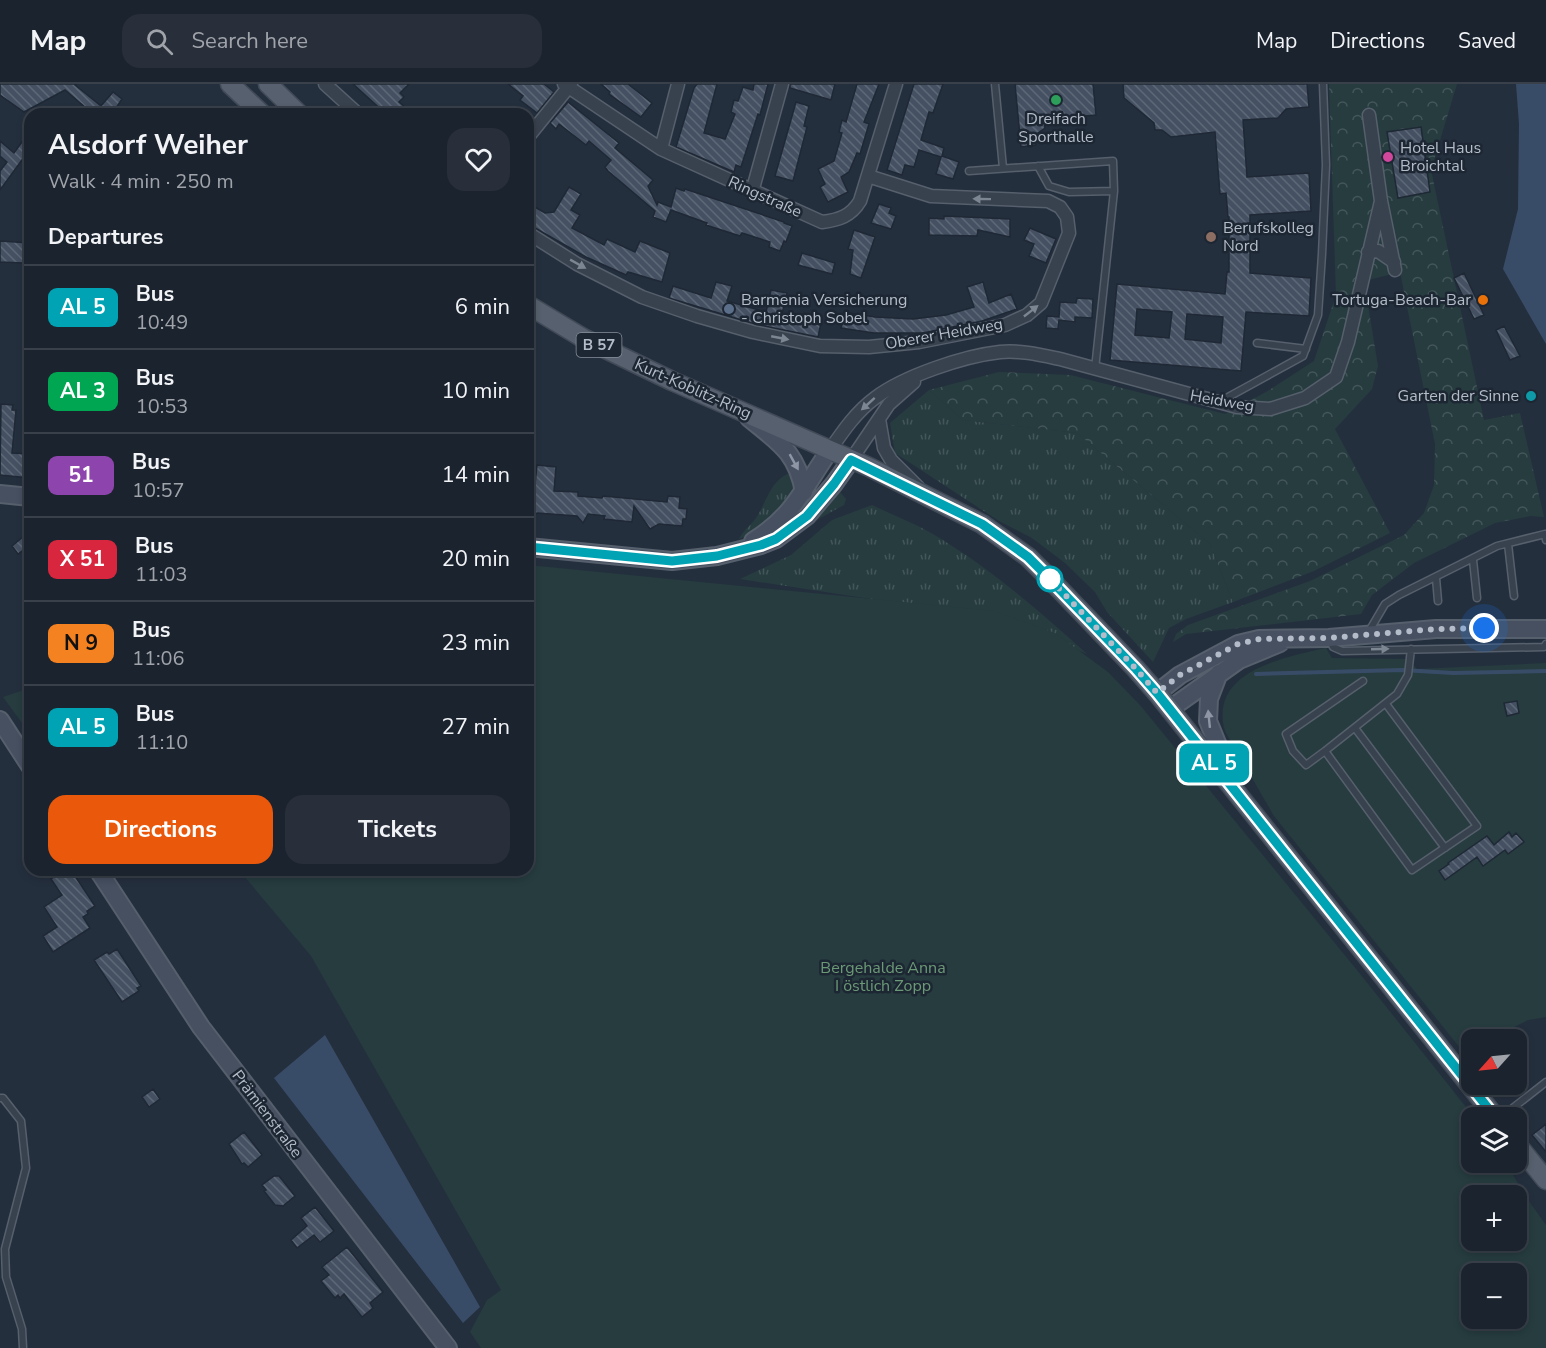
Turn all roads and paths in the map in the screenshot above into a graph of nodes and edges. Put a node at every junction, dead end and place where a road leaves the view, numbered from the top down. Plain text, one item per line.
1 (230, 84) edge
2 (268, 84) edge
3 (325, 84) edge
4 (678, 84) edge
5 (782, 84) edge
6 (896, 84) edge
7 (995, 84) edge
8 (1323, 84) edge
9 (568, 85) edge
10 (256, 108) edge
11 (293, 108) edge
12 (351, 108) edge
13 (1372, 115) dead end
14 (534, 129) edge
15 (661, 149) junction
16 (1038, 166) junction
17 (1003, 168) junction
18 (969, 171) dead end
19 (868, 176) junction
20 (1114, 191) junction
21 (752, 192) junction
22 (1381, 201) junction
23 (534, 237) edge
24 (1368, 252) junction
25 (534, 309) edge
26 (1257, 344) dead end
27 (1306, 349) junction
28 (1095, 370) junction
29 (927, 372) junction
30 (1218, 404) junction
31 (741, 411) junction
32 (879, 418) junction
33 (830, 450) junction
34 (851, 460) junction
35 (804, 492) junction
36 (0, 494) edge
37 (24, 496) edge
38 (928, 496) junction
39 (1546, 540) edge
40 (1508, 544) junction
41 (534, 548) edge
42 (737, 550) junction
43 (1473, 560) junction
44 (1436, 578) junction
45 (1514, 596) dead end
46 (1477, 598) dead end
47 (1438, 601) dead end
48 (1546, 629) edge
49 (1366, 634) junction
50 (1329, 638) junction
51 (1289, 639) junction
52 (1546, 644) edge
53 (1411, 649) junction
54 (1219, 673) junction
55 (1363, 681) dead end
56 (1157, 693) junction
57 (1386, 704) junction
58 (1170, 709) junction
59 (0, 720) edge
60 (1355, 728) junction
61 (1325, 751) junction
62 (24, 757) edge
63 (1237, 792) junction
64 (1445, 848) junction
65 (102, 876) edge
66 (1546, 1082) edge
67 (0, 1098) edge
68 (1489, 1107) edge
69 (1513, 1107) edge
70 (1527, 1157) edge
71 (1546, 1180) edge
72 (3, 1248) edge
73 (23, 1348) edge
74 (448, 1348) edge

1 - 10 main road
2 - 11 main road
3 - 12 street
4 - 15 street
5 - 21 street
6 - 19 street, Ringstraße
7 - 17 lane
8 - 27 lane
9 - 14 street
9 - 15 street, Ringstraße
13 - 22 street
15 - 21 street, Ringstraße
16 - 17 lane
16 - 20 lane
16 - 20 lane
17 - 18 lane
19 - 21 street, Ringstraße
23 -> 19 street, Oberer Heidweg
20 - 28 lane
22 - 24 street, Heidweg
22 - 24 street
24 - 30 street, Heidweg
25 - 31 main road, Kurt-Koblitz-Ring / B 57
26 - 27 lane
27 - 30 lane
28 - 29 street, Heidweg
28 - 30 street, Heidweg
29 - 32 street, Heidweg
29 -> 33 street, Heidweg
31 - 33 main road, Kurt-Koblitz-Ring / B 57
31 -> 35 main road
32 - 34 street, Heidweg
32 - 38 street
33 - 34 main road, B 57
33 - 35 main road
34 - 38 main road, B 57
34 - 42 main road
35 - 42 main road
36 - 37 main road
38 - 56 main road, B 57
39 - 40 lane
40 - 43 lane
40 - 45 lane
41 - 42 main road
43 - 44 lane
43 - 46 lane
44 - 47 lane
44 - 49 lane
48 - 49 main road
49 - 50 main road
50 - 51 main road
50 -> 53 lane
51 - 54 main road
51 - 56 main road
52 - 53 lane
53 - 57 lane
54 - 58 main road
63 -> 54 main road
55 - 61 lane
56 - 58 main road, B 57
57 - 60 lane
57 - 64 lane
58 - 63 main road, B 57
59 - 62 main road
60 - 61 lane
60 - 64 lane
61 - 64 lane
63 - 68 main road, B 57
65 - 74 main road, Prämienstraße
66 - 69 lane
67 - 72 lane
70 - 71 main road
72 - 73 lane

